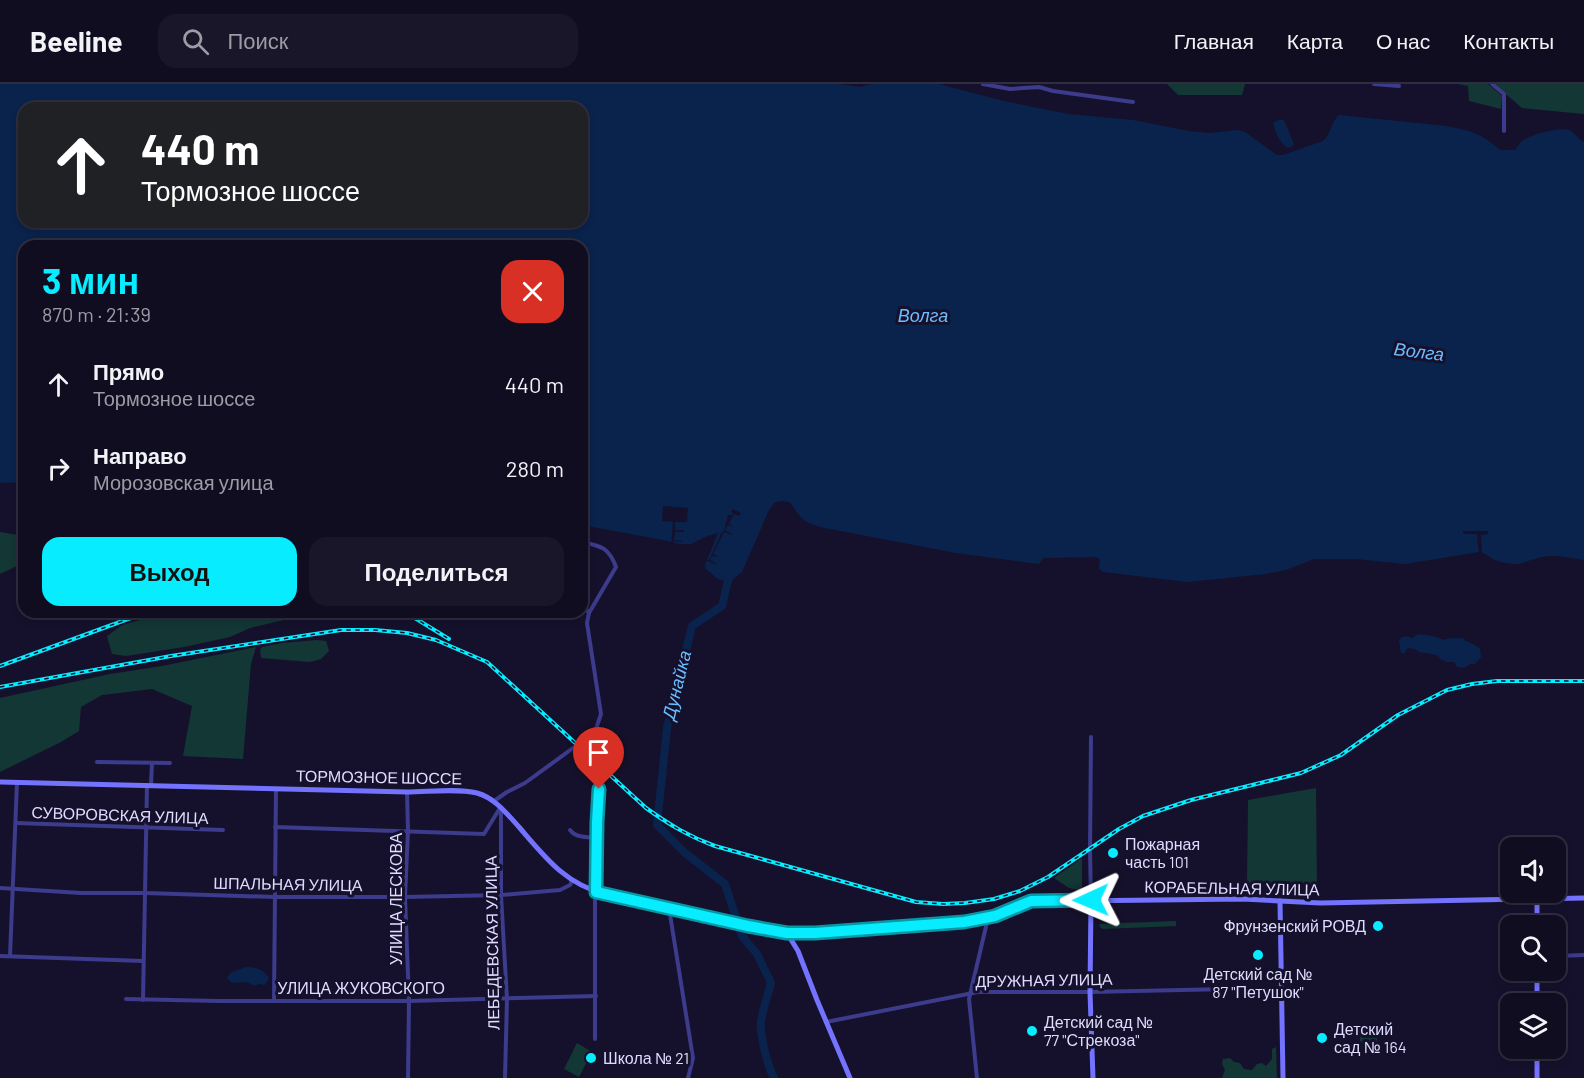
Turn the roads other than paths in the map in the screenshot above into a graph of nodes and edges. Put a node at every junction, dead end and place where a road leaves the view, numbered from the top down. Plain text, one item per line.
1 (982, 84) edge
2 (1374, 84) edge
3 (1492, 84) edge
4 (1400, 86) dead end
5 (1134, 102) dead end
6 (1504, 131) dead end
7 (588, 543) edge
8 (588, 611) edge
9 (590, 613) junction
10 (1091, 737) dead end
11 (97, 762) dead end
12 (152, 763) junction
13 (170, 763) dead end
14 (0, 782) edge
15 (17, 782) junction
16 (149, 785) junction
17 (276, 789) junction
18 (599, 789) dead end
19 (407, 792) junction
20 (494, 801) junction
21 (501, 807) junction
22 (16, 823) junction
23 (146, 827) junction
24 (275, 827) junction
25 (223, 830) dead end
26 (570, 830) dead end
27 (408, 831) junction
28 (597, 838) junction
29 (572, 881) junction
30 (0, 888) edge
31 (13, 889) junction
32 (596, 892) junction
33 (146, 893) junction
34 (501, 895) junction
35 (275, 897) junction
36 (405, 897) junction
37 (1566, 898) edge
38 (1584, 898) edge
39 (1091, 900) junction
40 (1500, 900) edge
41 (1280, 901) junction
42 (669, 907) junction
43 (988, 918) junction
44 (787, 933) junction
45 (1584, 955) edge
46 (0, 956) edge
47 (1566, 956) edge
48 (10, 957) junction
49 (143, 961) junction
50 (1228, 989) dead end
51 (1090, 992) junction
52 (969, 993) junction
53 (596, 996) junction
54 (126, 999) dead end
55 (507, 999) junction
56 (143, 1000) junction
57 (274, 1000) junction
58 (409, 1001) junction
59 (826, 1022) junction
60 (595, 1039) dead end
61 (1537, 1059) edge
62 (408, 1078) edge
63 (505, 1078) edge
64 (688, 1078) edge
65 (850, 1078) edge
66 (977, 1078) edge
67 (1093, 1078) edge
68 (1283, 1078) edge
69 (1537, 1078) edge

1 - 5 street
2 - 4 street
3 - 6 street
7 - 9 street
8 - 9 street
9 - 20 street
10 - 39 street
11 - 12 street
12 - 13 street
12 - 16 street
14 - 15 street, ТОРМОЗНОЕ ШОССЕ
15 - 16 street, ТОРМОЗНОЕ ШОССЕ
15 - 22 street
16 - 17 street, ТОРМОЗНОЕ ШОССЕ
16 - 23 street
17 - 19 street, ТОРМОЗНОЕ ШОССЕ
17 - 24 street
18 - 28 street
19 - 20 street, ТОРМОЗНОЕ ШОССЕ
19 - 27 street, УЛИЦА ЛЕСКОВА
20 - 21 street, ТОРМОЗНОЕ ШОССЕ
21 - 27 street
21 - 29 street, ТОРМОЗНОЕ ШОССЕ
21 - 34 street, ЛЕБЕДЕВСКАЯ УЛИЦА
22 - 23 street, СУВОРОВСКАЯ УЛИЦА
22 - 31 street
23 - 25 street, СУВОРОВСКАЯ УЛИЦА
23 - 33 street
24 - 27 street
24 - 35 street
26 - 28 street
27 - 36 street, УЛИЦА ЛЕСКОВА
28 - 32 street
29 - 32 street, ТОРМОЗНОЕ ШОССЕ
29 - 34 street, ШПАЛЬНАЯ УЛИЦА
30 - 31 street, ШПАЛЬНАЯ УЛИЦА
31 - 33 street, ШПАЛЬНАЯ УЛИЦА
31 - 48 street
32 - 42 street, ТОРМОЗНОЕ ШОССЕ
32 - 53 street
33 - 35 street, ШПАЛЬНАЯ УЛИЦА
33 - 49 street
34 - 36 street, ШПАЛЬНАЯ УЛИЦА
34 - 55 street, ЛЕБЕДЕВСКАЯ УЛИЦА
35 - 36 street, ШПАЛЬНАЯ УЛИЦА
35 - 57 street
36 - 58 street, УЛИЦА ЛЕСКОВА
37 - 38 street
39 - 41 street, КОРАБЕЛЬНАЯ УЛИЦА
39 - 43 street, КОРАБЕЛЬНАЯ УЛИЦА
39 - 51 street
40 - 41 street, КОРАБЕЛЬНАЯ УЛИЦА
41 - 68 street
42 - 44 street, ТОРМОЗНОЕ ШОССЕ
42 - 64 street
43 - 44 street, КОРАБЕЛЬНАЯ УЛИЦА
43 - 52 street
44 - 59 street
45 - 47 street
46 - 48 street
48 - 49 street
49 - 56 street
50 - 51 street, ДРУЖНАЯ УЛИЦА
51 - 52 street, ДРУЖНАЯ УЛИЦА
51 - 67 street
52 - 59 street, ДРУЖНАЯ УЛИЦА
52 - 66 street
53 - 55 street, УЛИЦА ЖУКОВСКОГО
53 - 60 street
54 - 56 street, УЛИЦА ЖУКОВСКОГО
55 - 58 street, УЛИЦА ЖУКОВСКОГО
55 - 63 street, ЛЕБЕДЕВСКАЯ УЛИЦА
56 - 57 street, УЛИЦА ЖУКОВСКОГО
57 - 58 street, УЛИЦА ЖУКОВСКОГО
58 - 62 street, УЛИЦА ЛЕСКОВА
59 - 65 street
61 - 69 street

